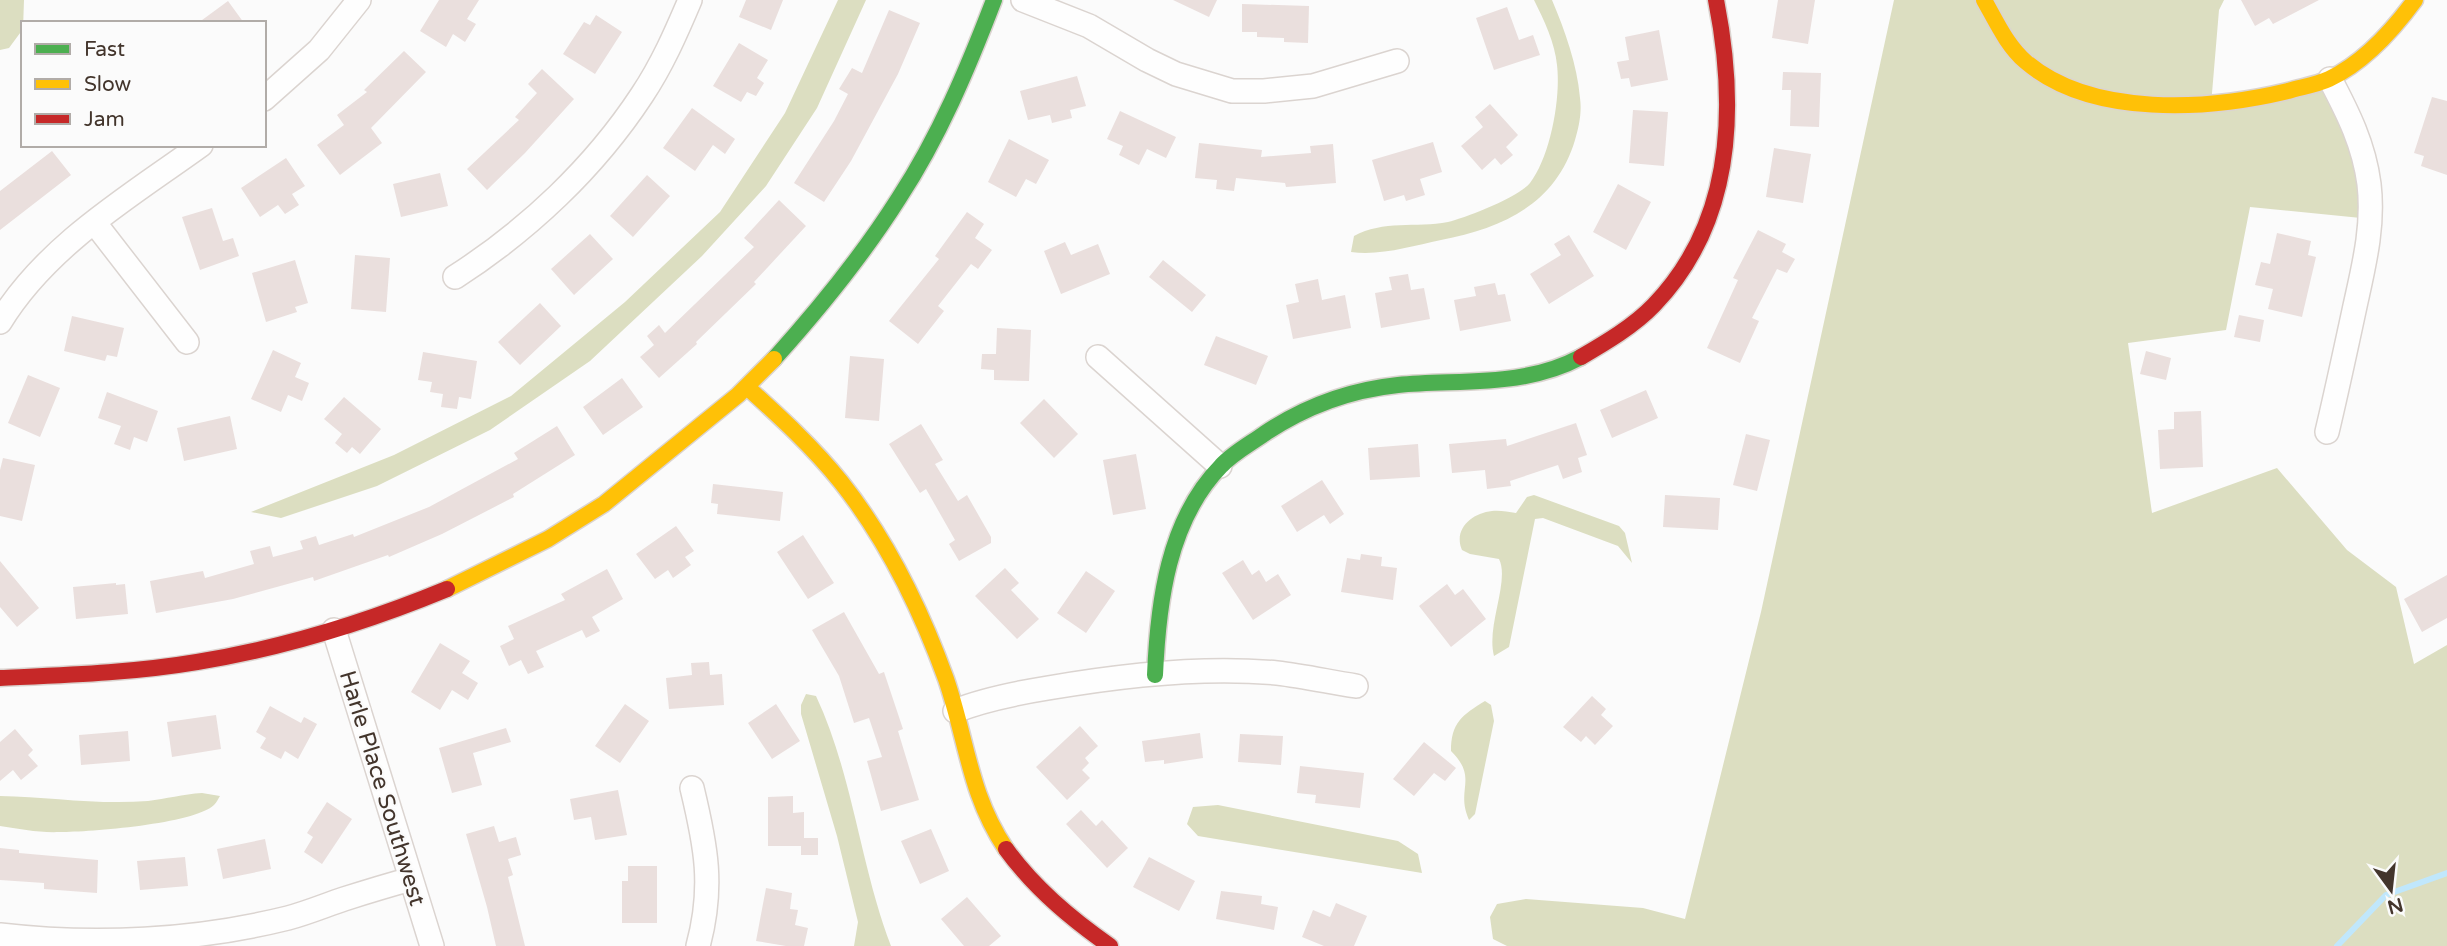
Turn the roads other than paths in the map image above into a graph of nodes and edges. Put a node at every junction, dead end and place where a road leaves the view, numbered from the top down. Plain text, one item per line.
1 (359, 0) edge
2 (690, 0) edge
3 (994, 0) edge
4 (1023, 0) edge
5 (1716, 0) edge
6 (1984, 0) edge
7 (2415, 0) edge
8 (1397, 61) dead end
9 (2330, 79) junction
10 (266, 97) edge
11 (198, 147) edge
12 (94, 222) junction
13 (455, 276) dead end
14 (0, 322) edge
15 (187, 342) dead end
16 (1098, 357) dead end
17 (747, 387) junction
18 (2327, 432) dead end
19 (1220, 466) junction
20 (334, 630) junction
21 (1155, 675) junction
22 (0, 678) edge
23 (1356, 686) dead end
24 (956, 711) junction
25 (692, 788) dead end
26 (411, 879) junction
27 (0, 935) edge
28 (432, 946) edge
29 (698, 946) edge
30 (1110, 946) edge

1 - 10 street
2 - 13 street
3 - 17 street
4 - 8 street
5 - 19 street
6 - 9 street
7 - 9 street
9 - 18 street
11 - 12 street
12 - 14 street
12 - 15 street
16 - 19 street
17 - 20 street
17 - 24 street
19 - 21 street
20 - 22 street
20 - 26 street, Harle Place Southwest
21 - 23 street
21 - 24 street
24 - 30 street
25 - 29 street
26 - 27 street
26 - 28 street, Harle Place Southwest

